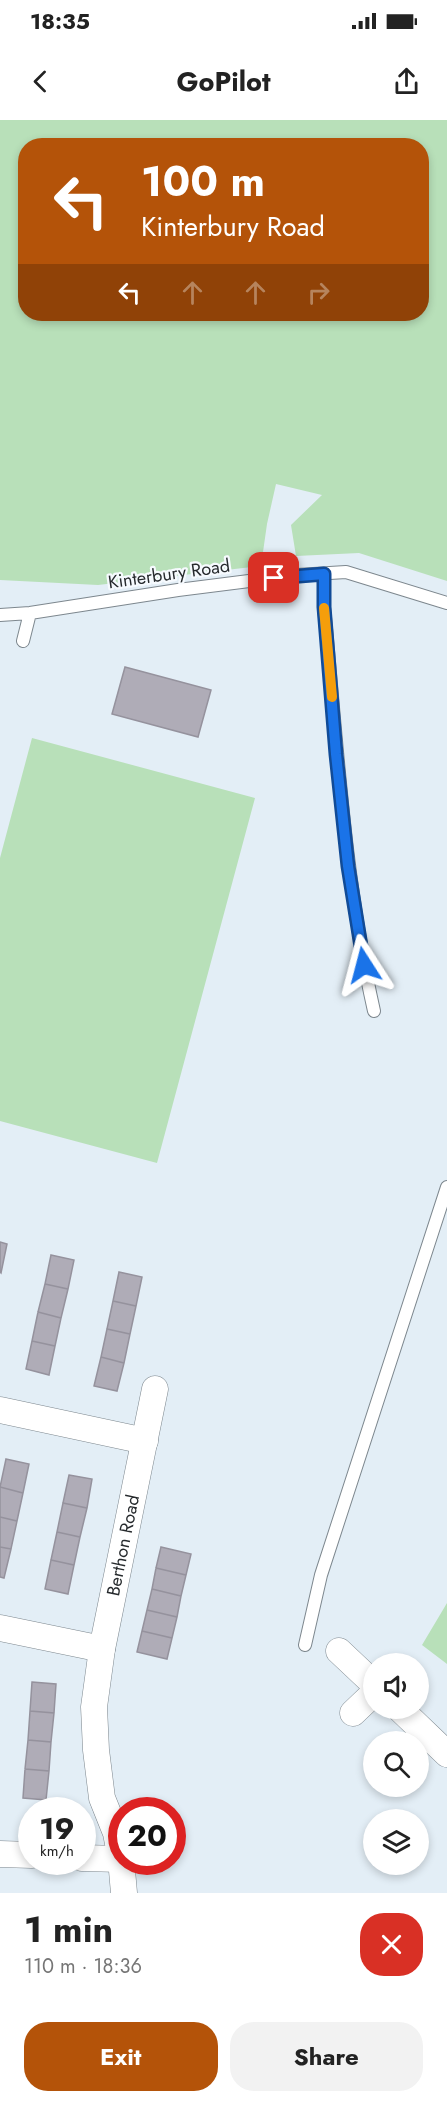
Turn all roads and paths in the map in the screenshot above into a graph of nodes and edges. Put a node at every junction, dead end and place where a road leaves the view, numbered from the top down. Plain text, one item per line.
1 (324, 574) junction
2 (447, 603) edge
3 (30, 613) junction
4 (0, 615) edge
5 (23, 641) dead end
6 (374, 1011) dead end
7 (447, 1186) edge
8 (155, 1389) dead end
9 (0, 1410) edge
10 (145, 1441) junction
11 (0, 1628) edge
12 (305, 1645) dead end
13 (102, 1649) junction
14 (339, 1651) dead end
15 (363, 1674) edge
16 (363, 1703) edge
17 (353, 1713) dead end
18 (410, 1719) edge
19 (447, 1754) edge
20 (108, 1813) edge
21 (0, 1854) edge
22 (18, 1855) edge
23 (122, 1875) edge
24 (124, 1893) edge

1 - 2 lane, Kinterbury Road
1 - 3 lane, Kinterbury Road
1 - 6 lane
3 - 4 lane, Kinterbury Road
3 - 5 lane
7 - 12 lane
8 - 10 street, Berthon Road
9 - 10 street
10 - 13 street, Berthon Road
11 - 13 street
13 - 20 street, Berthon Road
14 - 15 street
16 - 17 street
18 - 19 street
21 - 22 street
23 - 24 street, Berthon Road

